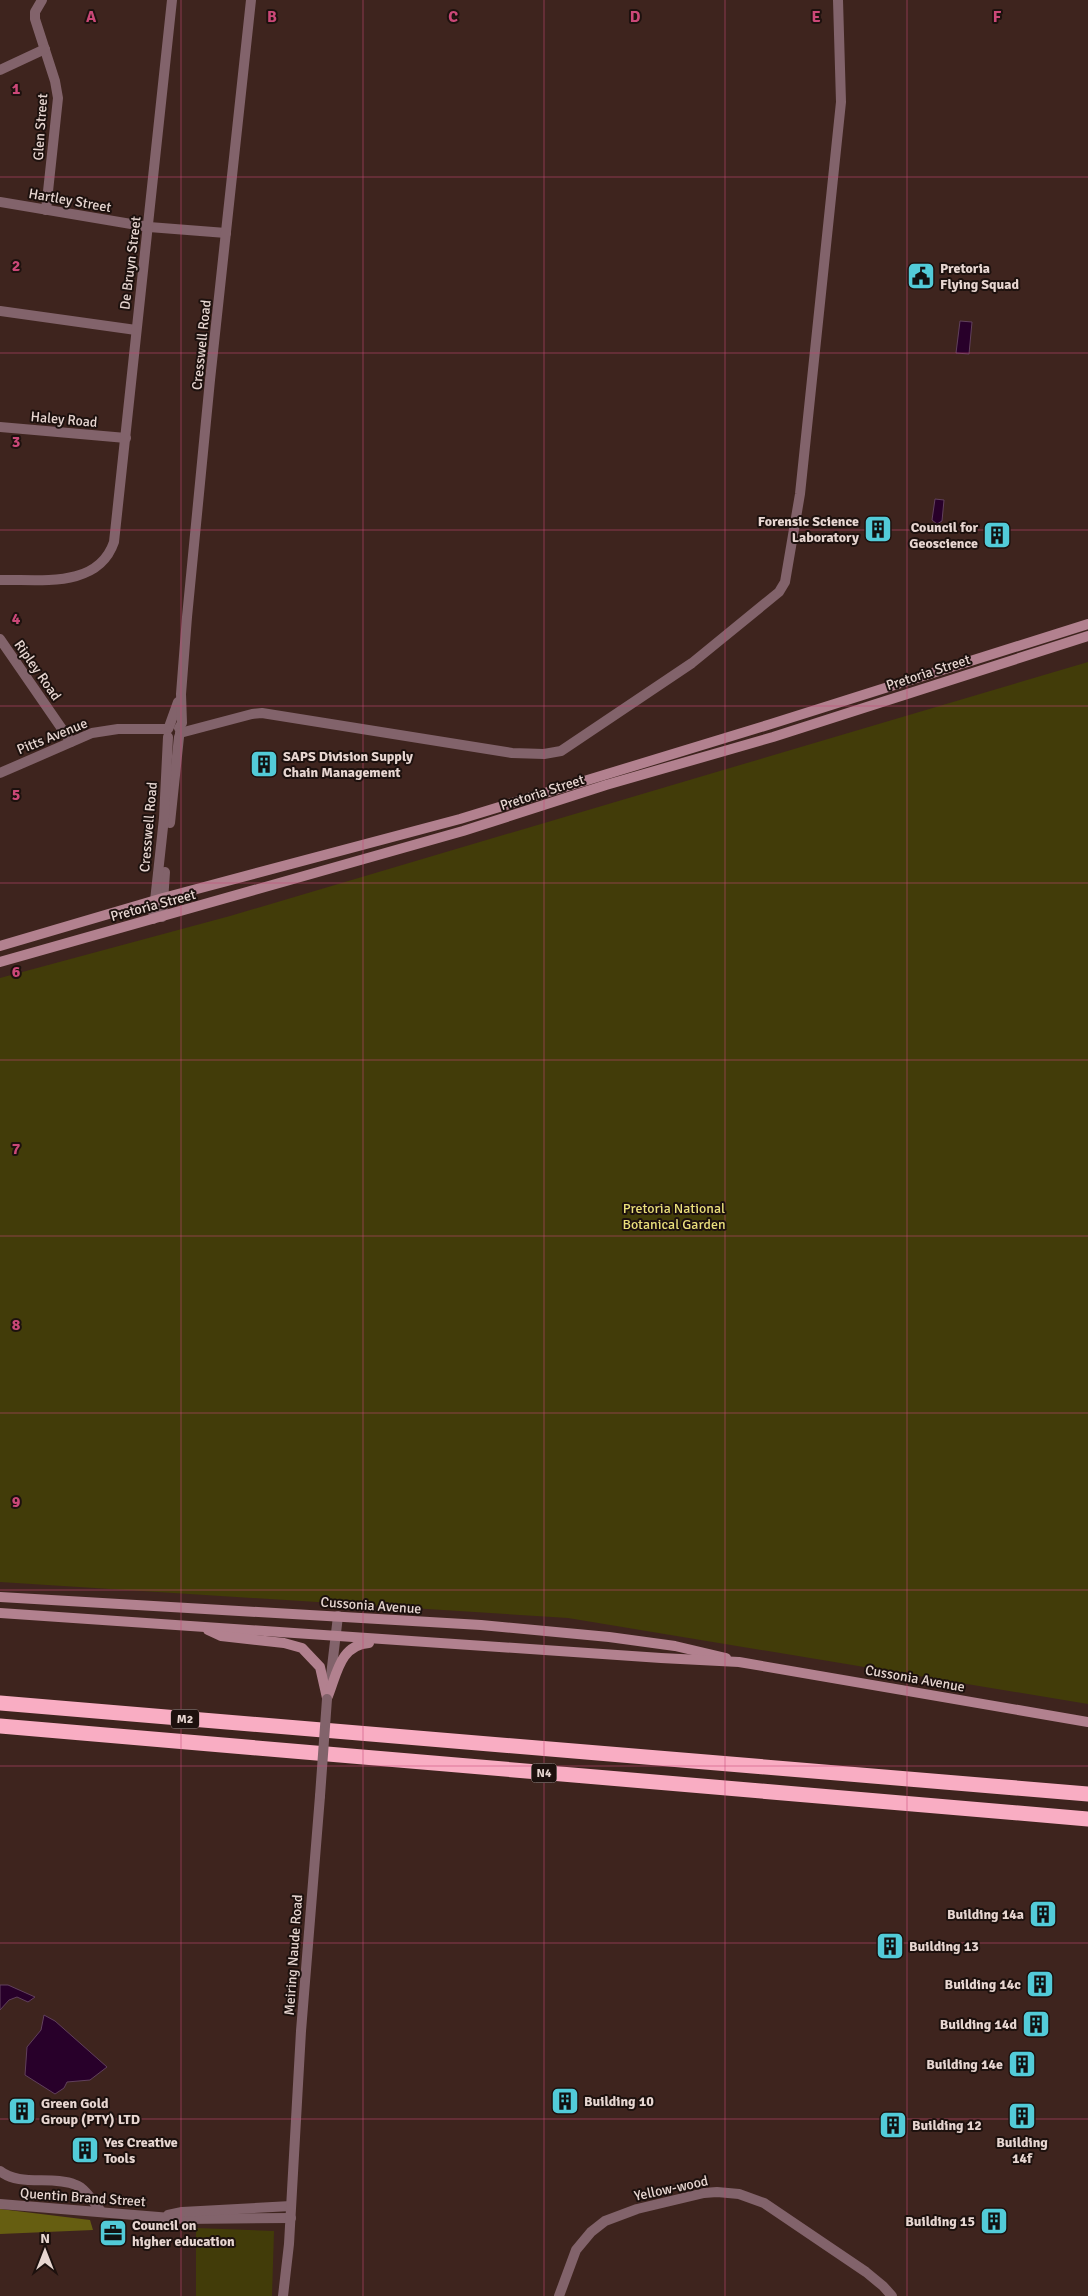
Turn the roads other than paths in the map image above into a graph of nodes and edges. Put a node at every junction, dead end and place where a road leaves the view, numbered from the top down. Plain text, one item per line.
1 (42, 0) edge
2 (172, 0) edge
3 (251, 0) edge
4 (838, 0) edge
5 (45, 49) junction
6 (0, 70) edge
7 (0, 202) edge
8 (46, 210) junction
9 (149, 227) junction
10 (226, 233) junction
11 (0, 311) edge
12 (136, 330) junction
13 (0, 427) edge
14 (126, 438) junction
15 (0, 580) edge
16 (1088, 624) edge
17 (1088, 636) edge
18 (0, 639) edge
19 (173, 732) junction
20 (71, 742) junction
21 (0, 773) edge
22 (159, 899) junction
23 (158, 918) junction
24 (0, 946) edge
25 (0, 962) edge
26 (0, 1597) edge
27 (0, 1613) edge
28 (338, 1616) junction
29 (203, 1627) junction
30 (336, 1637) junction
31 (405, 1641) junction
32 (736, 1661) junction
33 (0, 1695) edge
34 (327, 1699) junction
35 (0, 1703) edge
36 (1088, 1722) edge
37 (0, 1726) edge
38 (371, 1735) junction
39 (1088, 1794) edge
40 (1088, 1819) edge
41 (0, 2172) edge
42 (0, 2204) edge
43 (291, 2206) junction
44 (100, 2210) dead end
45 (165, 2216) junction
46 (290, 2218) junction
47 (283, 2296) edge
48 (559, 2296) edge
49 (892, 2296) edge

1 - 5 street, Glen Street
2 - 9 street, De Bruyn Street
3 - 10 street, Cresswell Road
4 - 19 street
5 - 6 street
5 - 8 street, Glen Street
7 - 8 street, Hartley Street
8 - 9 street, Hartley Street
9 - 10 street, Hartley Street
9 - 12 street, De Bruyn Street
10 - 19 street, Cresswell Road
11 - 12 street
12 - 14 street, De Bruyn Street
13 - 14 street, Haley Road
14 - 15 street, De Bruyn Street
16 - 22 main road, Pretoria Street
17 - 23 main road, Pretoria Street
18 - 20 street, Ripley Road
19 - 20 street, Pitts Avenue
19 - 22 street, Cresswell Road
20 - 21 street, Pitts Avenue
22 - 23 street, Cresswell Road
22 - 24 main road, Pretoria Street
23 - 25 main road, Pretoria Street
26 - 28 main road, Cussonia Avenue
27 - 29 main road, Cussonia Avenue
28 - 30 street, Meiring Naude Road
28 - 32 main road, Cussonia Avenue
29 - 30 main road, Cussonia Avenue
29 - 34 main road
30 - 31 main road, Cussonia Avenue
30 - 34 street, Meiring Naude Road
31 - 32 main road, Cussonia Avenue
31 - 34 main road
32 - 36 main road, Cussonia Avenue
33 - 38 highway
34 - 43 street, Meiring Naude Road, bridge
35 - 38 highway, M2
37 - 40 highway, N4
38 - 39 highway, N4
41 - 44 street
42 - 45 street, Quentin Brand Street
43 - 45 street, Quentin Brand Street
43 - 46 street, Meiring Naude Road
45 - 46 street, Quentin Brand Street
46 - 47 street, Meiring Naude Road
48 - 49 street, Yellow-wood

